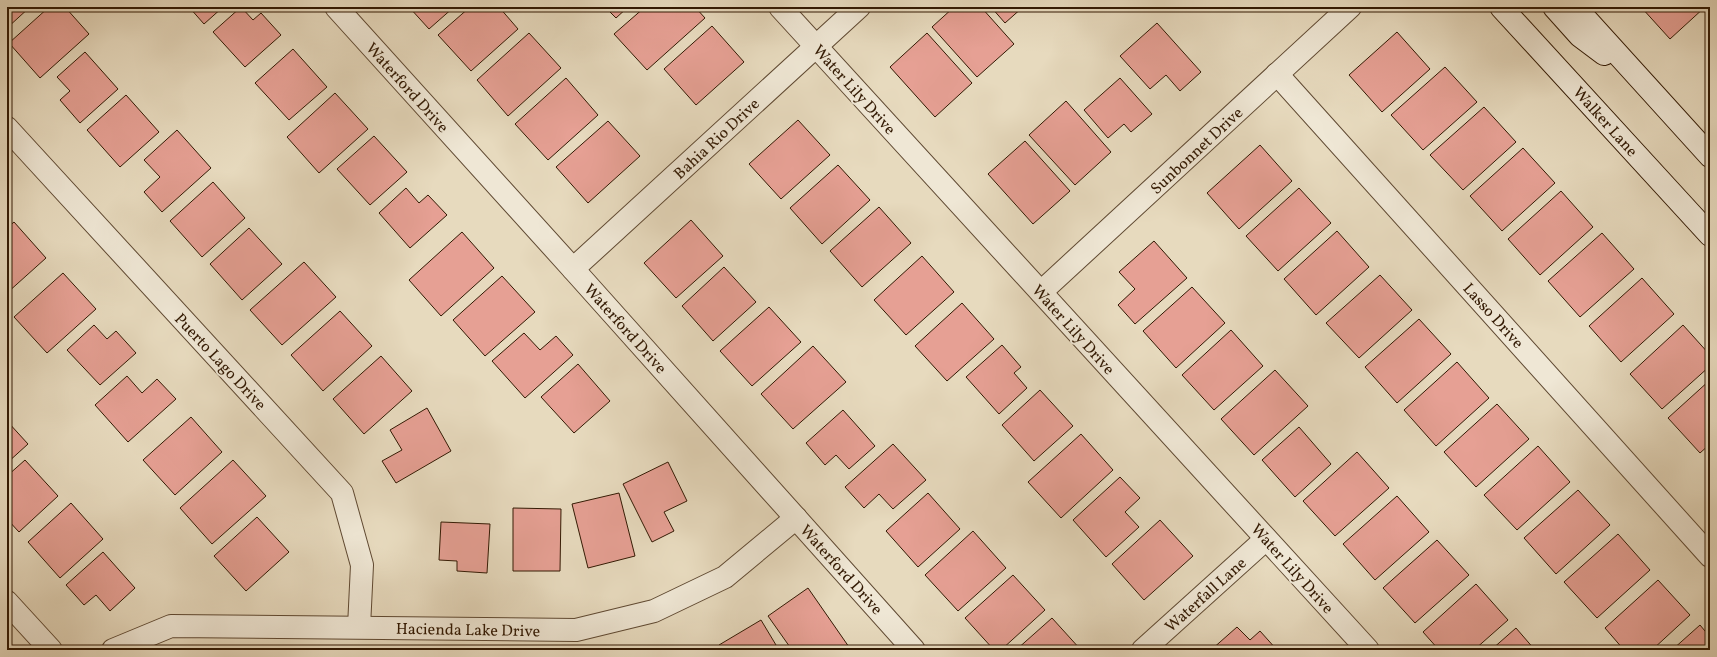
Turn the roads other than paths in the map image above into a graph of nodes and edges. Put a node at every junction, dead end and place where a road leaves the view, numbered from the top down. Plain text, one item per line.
1 (336, 7) edge
2 (780, 7) edge
3 (859, 7) edge
4 (1350, 7) edge
5 (1501, 7) edge
6 (1554, 7) edge
7 (1575, 7) edge
8 (816, 46) junction
9 (1277, 74) junction
10 (1644, 83) junction
11 (7, 128) edge
12 (1710, 156) edge
13 (1710, 235) edge
14 (573, 269) junction
15 (1041, 292) junction
16 (796, 518) junction
17 (1266, 539) junction
18 (1710, 556) edge
19 (7, 602) edge
20 (359, 627) junction
21 (51, 650) edge
22 (113, 650) edge
23 (914, 650) edge
24 (1143, 650) edge
25 (1368, 650) edge

1 - 14 street, Waterford Drive
2 - 8 street, Water Lily Drive
3 - 8 street, Bahia Rio Drive
4 - 9 street, Sunbonnet Drive
5 - 13 street, Walker Lane
6 - 10 street
7 - 10 street
8 - 14 street, Bahia Rio Drive
8 - 15 street, Water Lily Drive
9 - 15 street, Sunbonnet Drive
9 - 18 street, Lasso Drive
10 - 12 street
11 - 20 street, Puerto Lago Drive
14 - 16 street, Waterford Drive
15 - 17 street, Water Lily Drive
16 - 20 street, Hacienda Lake Drive
16 - 23 street, Waterford Drive
17 - 24 street, Waterfall Lane
17 - 25 street, Water Lily Drive
19 - 21 street
20 - 22 street, Hacienda Lake Drive

